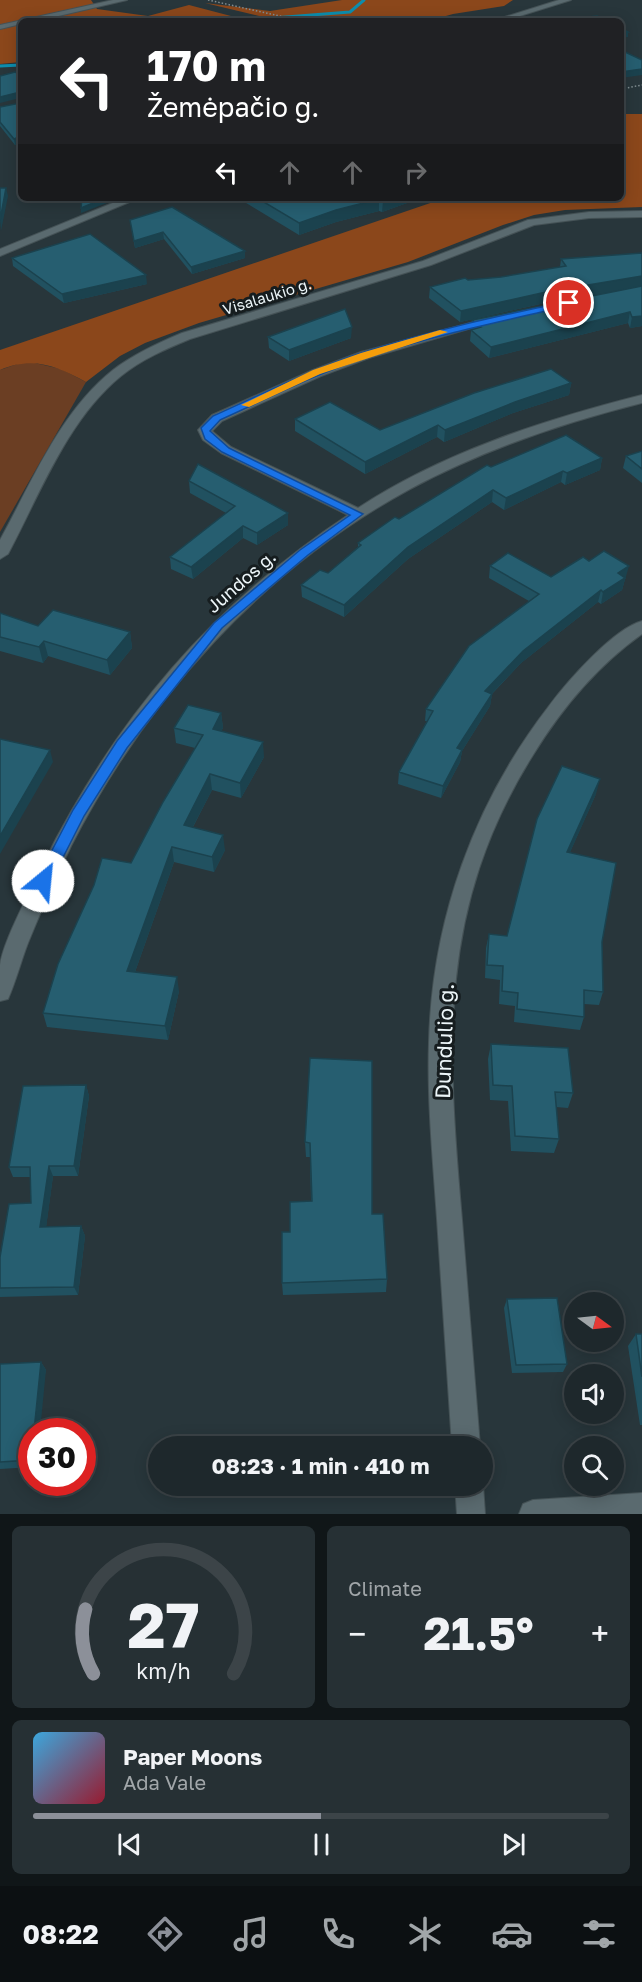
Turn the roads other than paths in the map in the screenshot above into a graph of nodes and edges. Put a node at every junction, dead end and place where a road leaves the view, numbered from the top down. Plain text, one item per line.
1 (123, 0) edge
2 (567, 0) edge
3 (41, 18) edge
4 (506, 18) edge
5 (18, 23) edge
6 (0, 27) edge
7 (127, 201) edge
8 (642, 214) edge
9 (0, 253) edge
10 (505, 317) edge
11 (642, 399) edge
12 (358, 514) junction
13 (0, 554) edge
14 (642, 626) edge
15 (0, 992) edge
16 (465, 1436) edge
17 (470, 1496) edge
18 (642, 1507) edge
19 (471, 1514) edge
20 (533, 1514) edge

1 - 3 street
2 - 4 street
5 - 6 street
7 - 9 street
8 - 13 street, Visalaukio g.
10 - 12 street
11 - 12 street, Jundos g.
12 - 15 street, Jundos g.
14 - 16 street, Dundulio g.
17 - 19 street
18 - 20 street

